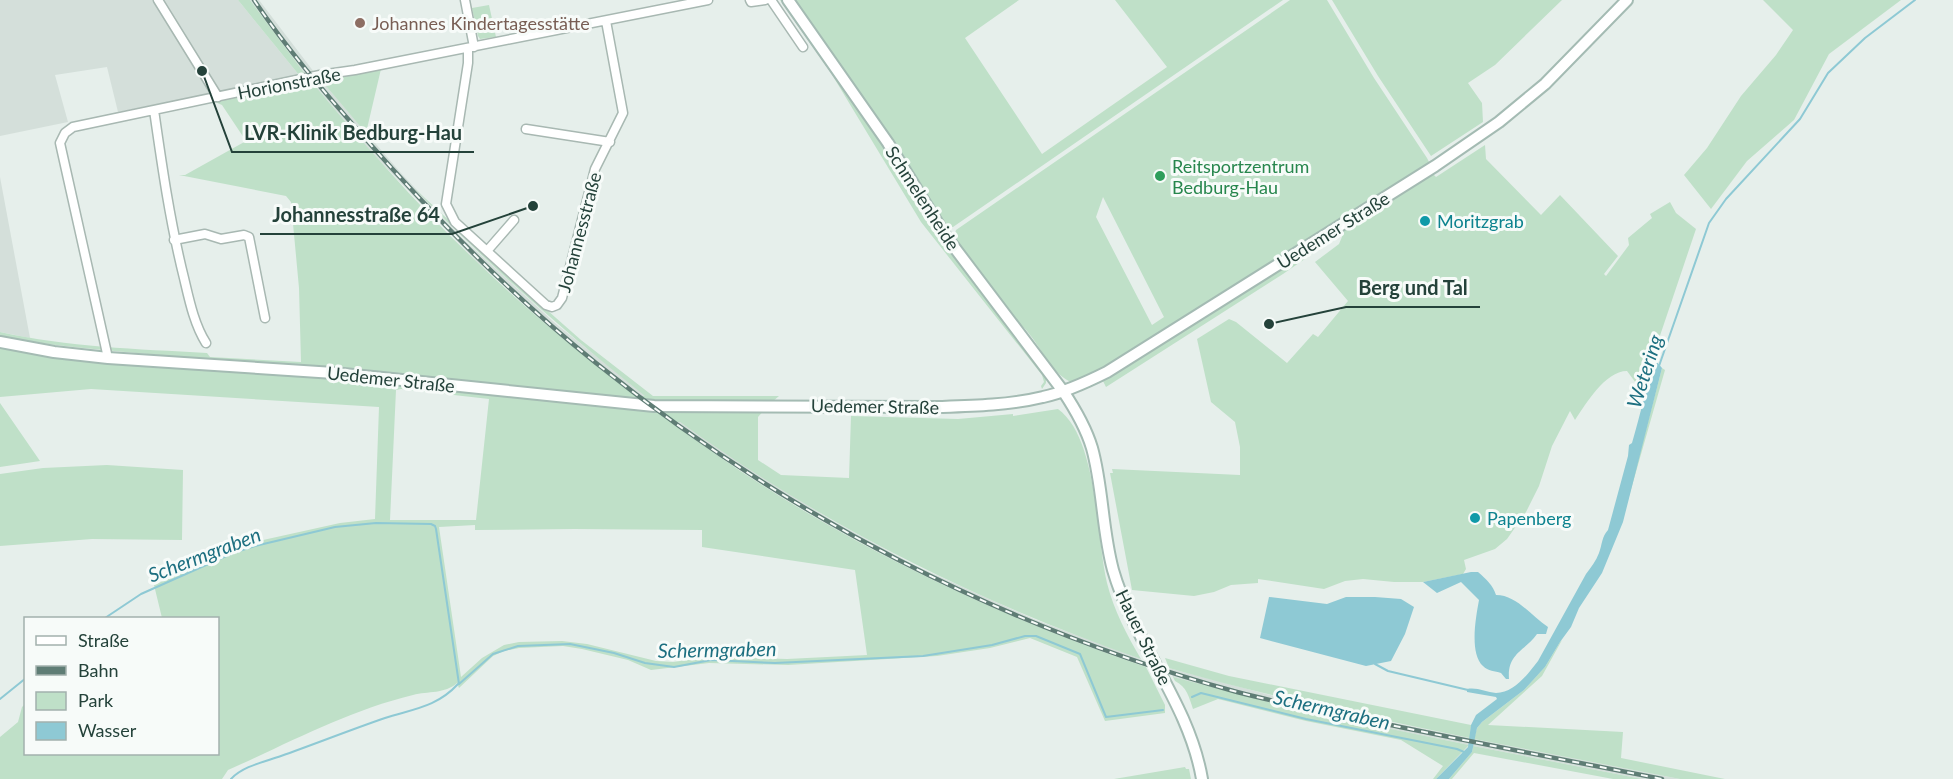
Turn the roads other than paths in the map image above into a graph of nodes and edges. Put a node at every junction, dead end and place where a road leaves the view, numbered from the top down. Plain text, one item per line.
1 (158, 0) edge
2 (465, 0) edge
3 (708, 0) edge
4 (750, 0) edge
5 (765, 0) edge
6 (771, 0) edge
7 (788, 0) edge
8 (1627, 0) edge
9 (606, 21) junction
10 (471, 47) junction
11 (803, 47) dead end
12 (219, 97) junction
13 (154, 110) junction
14 (526, 129) dead end
15 (610, 142) junction
16 (514, 220) dead end
17 (174, 240) junction
18 (487, 251) junction
19 (265, 318) dead end
20 (0, 342) edge
21 (206, 343) dead end
22 (108, 358) junction
23 (1063, 391) junction
24 (1202, 779) edge

1 - 12 street
2 - 10 street
3 - 9 street, Horionstraße
4 - 5 street
6 - 11 street
7 - 23 main road, Schmelenheide
8 - 23 main road, Uedemer Straße
9 - 10 street, Horionstraße
9 - 15 street, Johannesstraße
10 - 12 street, Horionstraße
10 - 18 street, Johannesstraße
12 - 13 street, Horionstraße
13 - 17 street
13 - 22 street, Horionstraße
14 - 15 street
15 - 18 street, Johannesstraße
16 - 18 street
17 - 19 street
17 - 21 street
20 - 22 main road, Uedemer Straße
22 - 23 main road, Uedemer Straße
23 - 24 main road, Hauer Straße

